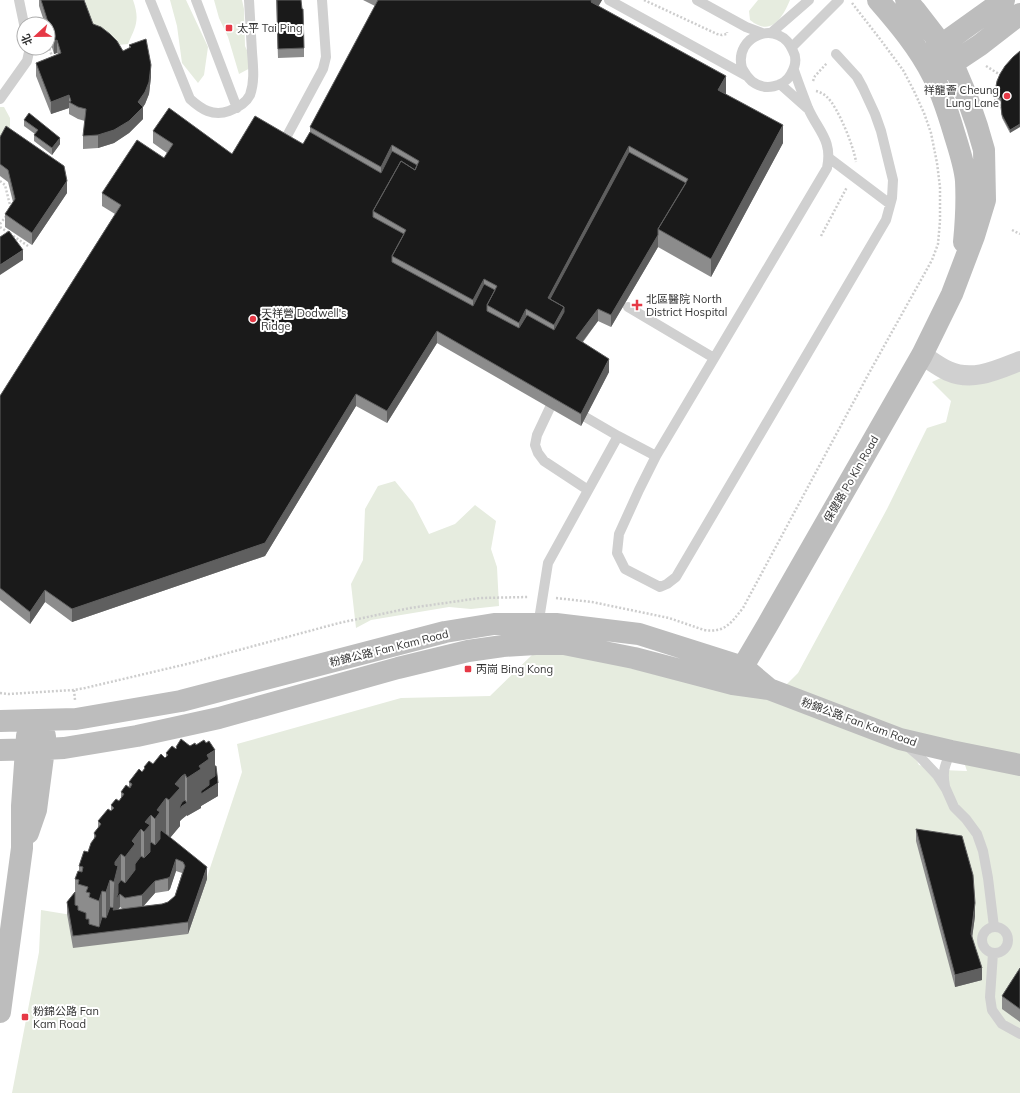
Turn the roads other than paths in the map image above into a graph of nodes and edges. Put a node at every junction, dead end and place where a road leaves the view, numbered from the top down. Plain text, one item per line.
1 (19, 0) edge
2 (150, 0) edge
3 (196, 0) edge
4 (249, 0) edge
5 (322, 0) edge
6 (609, 0) edge
7 (809, 0) edge
8 (839, 0) edge
9 (878, 0) edge
10 (906, 0) edge
11 (1004, 0) edge
12 (702, 1) edge
13 (1020, 14) edge
14 (22, 16) edge
15 (767, 33) junction
16 (942, 45) junction
17 (792, 46) junction
18 (836, 54) dead end
19 (28, 56) edge
20 (953, 64) junction
21 (928, 67) junction
22 (794, 70) junction
23 (747, 76) junction
24 (780, 84) junction
25 (0, 100) edge
26 (237, 108) junction
27 (808, 109) junction
28 (275, 158) edge
29 (829, 158) junction
30 (890, 204) junction
31 (961, 269) junction
32 (628, 307) dead end
33 (922, 355) junction
34 (714, 358) junction
35 (1020, 361) edge
36 (618, 436) junction
37 (656, 456) junction
38 (588, 490) junction
39 (537, 634) junction
40 (738, 676) junction
41 (132, 710) junction
42 (206, 712) junction
43 (0, 720) edge
44 (36, 721) junction
45 (900, 739) junction
46 (35, 749) junction
47 (0, 750) edge
48 (951, 751) junction
49 (1020, 765) edge
50 (946, 789) junction
51 (994, 927) junction
52 (993, 953) junction
53 (0, 1012) edge
54 (1020, 1034) edge

1 - 14 lane
2 - 26 lane
3 - 26 lane
4 - 26 lane
5 - 28 lane
6 - 23 lane
7 - 15 lane
8 - 17 lane
9 - 21 main road, 保健路 Po Kin Road
10 - 16 main road, 保健路 Po Kin Road
11 - 16 main road
12 - 15 lane
13 - 20 main road
15 - 17 lane
15 - 23 lane
16 - 20 main road, 保健路 Po Kin Road
16 - 21 main road
17 - 22 lane
18 - 30 lane
19 - 25 lane
20 - 21 main road
20 - 31 main road, 保健路 Po Kin Road
21 - 31 main road, 保健路 Po Kin Road
22 - 24 lane
22 - 27 lane
23 - 24 lane
24 - 27 lane
27 - 29 lane
29 - 30 lane
29 - 34 lane
30 - 37 lane
31 - 33 main road, 保健路 Po Kin Road
32 - 34 lane
33 - 35 street
33 - 40 main road, 保健路 Po Kin Road
34 - 37 lane
36 - 37 lane
36 - 38 lane
36 - 38 lane
38 - 39 lane
39 - 40 main road, 粉錦公路 Fan Kam Road
39 - 41 main road, 粉錦公路 Fan Kam Road
39 - 42 main road, 粉錦公路 Fan Kam Road
40 - 45 main road, 粉錦公路 Fan Kam Road
41 - 42 lane
41 - 44 main road, 粉錦公路 Fan Kam Road
42 - 46 main road, 粉錦公路 Fan Kam Road
43 - 44 main road, 粉錦公路 Fan Kam Road
44 - 46 main road
45 - 48 main road, 粉錦公路 Fan Kam Road
45 - 50 lane
46 - 47 main road, 粉錦公路 Fan Kam Road
46 - 53 main road
48 - 49 main road, 粉錦公路 Fan Kam Road
48 - 50 lane
50 - 51 lane
51 - 52 lane
51 - 52 lane
52 - 54 lane

